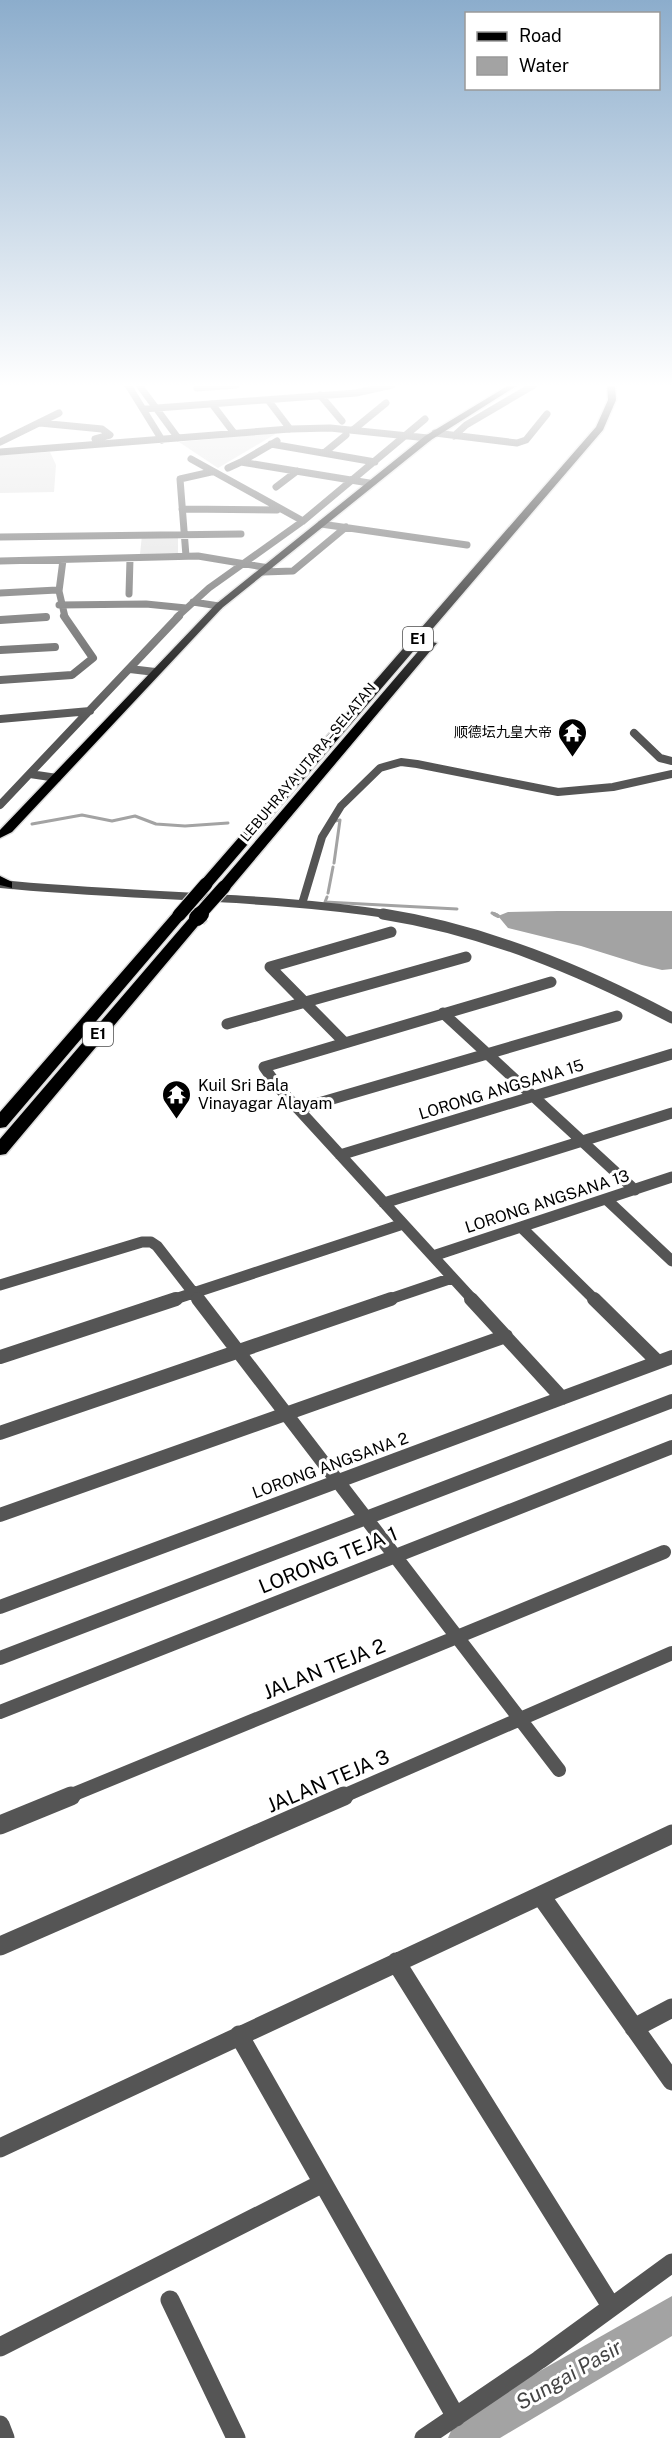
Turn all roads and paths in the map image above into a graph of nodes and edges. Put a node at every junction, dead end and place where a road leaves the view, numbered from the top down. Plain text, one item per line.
1 (181, 499) edge
2 (260, 499) edge
3 (330, 499) edge
4 (351, 499) edge
5 (539, 499) edge
6 (552, 499) edge
7 (182, 509) junction
8 (280, 510) junction
9 (332, 515) junction
10 (303, 521) junction
11 (321, 524) junction
12 (345, 527) junction
13 (184, 532) junction
14 (310, 533) junction
15 (241, 534) dead end
16 (0, 537) edge
17 (467, 545) dead end
18 (186, 556) junction
19 (130, 559) junction
20 (63, 560) junction
21 (0, 561) edge
22 (245, 563) junction
23 (266, 570) junction
24 (57, 590) junction
25 (0, 593) edge
26 (129, 594) dead end
27 (193, 602) junction
28 (59, 605) junction
29 (219, 606) junction
30 (186, 608) junction
31 (46, 617) dead end
32 (0, 620) edge
33 (56, 646) dead end
34 (0, 651) edge
35 (130, 669) junction
36 (155, 672) junction
37 (0, 680) edge
38 (90, 711) junction
39 (0, 719) edge
40 (634, 733) dead end
41 (672, 760) edge
42 (33, 771) junction
43 (672, 774) edge
44 (60, 775) junction
45 (0, 805) edge
46 (4, 833) edge
47 (0, 846) edge
48 (2, 885) edge
49 (302, 904) junction
50 (391, 932) dead end
51 (466, 957) dead end
52 (551, 982) dead end
53 (304, 1003) junction
54 (443, 1013) junction
55 (617, 1016) dead end
56 (672, 1018) edge
57 (227, 1024) dead end
58 (344, 1042) junction
59 (488, 1054) junction
60 (672, 1054) edge
61 (533, 1096) junction
62 (298, 1109) junction
63 (672, 1113) edge
64 (0, 1123) edge
65 (582, 1142) junction
66 (0, 1150) edge
67 (340, 1155) junction
68 (672, 1177) edge
69 (634, 1190) junction
70 (606, 1199) junction
71 (384, 1203) junction
72 (403, 1224) junction
73 (521, 1227) junction
74 (433, 1256) junction
75 (672, 1261) edge
76 (453, 1278) junction
77 (0, 1285) edge
78 (193, 1293) junction
79 (506, 1336) junction
80 (237, 1350) junction
81 (0, 1356) edge
82 (672, 1357) edge
83 (658, 1362) junction
84 (562, 1398) junction
85 (672, 1401) edge
86 (287, 1414) junction
87 (0, 1432) edge
88 (672, 1447) edge
89 (339, 1481) junction
90 (0, 1515) edge
91 (367, 1517) junction
92 (664, 1552) dead end
93 (396, 1556) junction
94 (0, 1607) edge
95 (458, 1636) junction
96 (672, 1653) edge
97 (0, 1658) edge
98 (0, 1712) edge
99 (521, 1720) junction
100 (559, 1770) dead end
101 (0, 1825) edge
102 (672, 1834) edge
103 (541, 1896) junction
104 (0, 1946) edge
105 (396, 1962) junction
106 (672, 2007) edge
107 (634, 2028) junction
108 (239, 2035) junction
109 (672, 2080) edge
110 (0, 2148) edge
111 (323, 2183) junction
112 (672, 2263) edge
113 (170, 2300) dead end
114 (611, 2306) junction
115 (0, 2348) edge
116 (456, 2417) junction
117 (0, 2425) edge
118 (5, 2438) edge
119 (236, 2438) edge
120 (424, 2438) edge

1 - 7 street
2 - 8 street
3 - 10 street
4 - 9 main road
5 - 64 highway, LEBUHRAYA UTARA–SELATAN / E1, bridge
6 - 66 highway, LEBUHRAYA UTARA–SELATAN / E1, bridge
7 - 8 street
7 - 13 street
8 - 10 street
9 - 11 main road
9 - 12 street
10 - 22 street
11 - 12 street
11 - 14 main road
12 - 14 street
12 - 17 street
12 - 23 street
13 - 15 street
13 - 16 street
13 - 18 street
14 - 23 main road
18 - 19 street
18 - 22 street
19 - 20 street
19 - 26 street
20 - 21 street
20 - 24 street
22 - 23 street
22 - 27 street
23 - 29 main road
24 - 25 street
24 - 28 street
27 - 29 street
27 - 30 street
28 - 30 street
28 - 37 street
29 - 36 main road
30 - 35 street
31 - 32 street
33 - 34 street
35 - 36 street
35 - 38 street
36 - 44 main road
38 - 39 street
38 - 42 street
40 - 41 street
42 - 44 street
42 - 45 street
43 - 49 street
44 - 46 main road
46 - 47 main road
48 - 49 street
49 - 56 street
50 - 53 street
51 - 53 street
52 - 54 street
53 - 57 street
53 - 58 street
54 - 58 street
54 - 59 street
55 - 59 street
58 - 62 street
59 - 61 street
59 - 62 street
60 - 61 street, LORONG ANGSANA 15
61 - 65 street
61 - 67 street, LORONG ANGSANA 15
62 - 67 street
63 - 65 street
65 - 69 street
65 - 71 street
67 - 71 street
68 - 69 street, LORONG ANGSANA 13
69 - 70 street, LORONG ANGSANA 13
70 - 73 street, LORONG ANGSANA 13
70 - 75 street
71 - 72 street
72 - 74 street
72 - 78 street
73 - 74 street, LORONG ANGSANA 13
73 - 83 street
74 - 76 street
76 - 79 street
76 - 80 street
77 - 78 street
78 - 80 street
78 - 81 street
79 - 84 street
79 - 86 street
80 - 86 street
80 - 87 street
82 - 83 street, LORONG ANGSANA 2
83 - 84 street, LORONG ANGSANA 2
84 - 89 street, LORONG ANGSANA 2
85 - 91 street
86 - 89 street
86 - 90 street
88 - 93 street, LORONG TEJA 1
89 - 91 street
89 - 94 street, LORONG ANGSANA 2
91 - 93 street
91 - 97 street
92 - 95 street, JALAN TEJA 2
93 - 95 street
93 - 98 street, LORONG TEJA 1
95 - 99 street
95 - 101 street, JALAN TEJA 2
96 - 99 street, JALAN TEJA 3
99 - 100 street
99 - 104 street, JALAN TEJA 3
102 - 103 street
103 - 105 street
103 - 107 street
105 - 108 street
105 - 114 street
106 - 107 street
107 - 109 street
108 - 110 street
108 - 111 street
111 - 115 street
111 - 116 street
112 - 114 street
113 - 119 street
114 - 116 street
116 - 120 street
117 - 118 street

